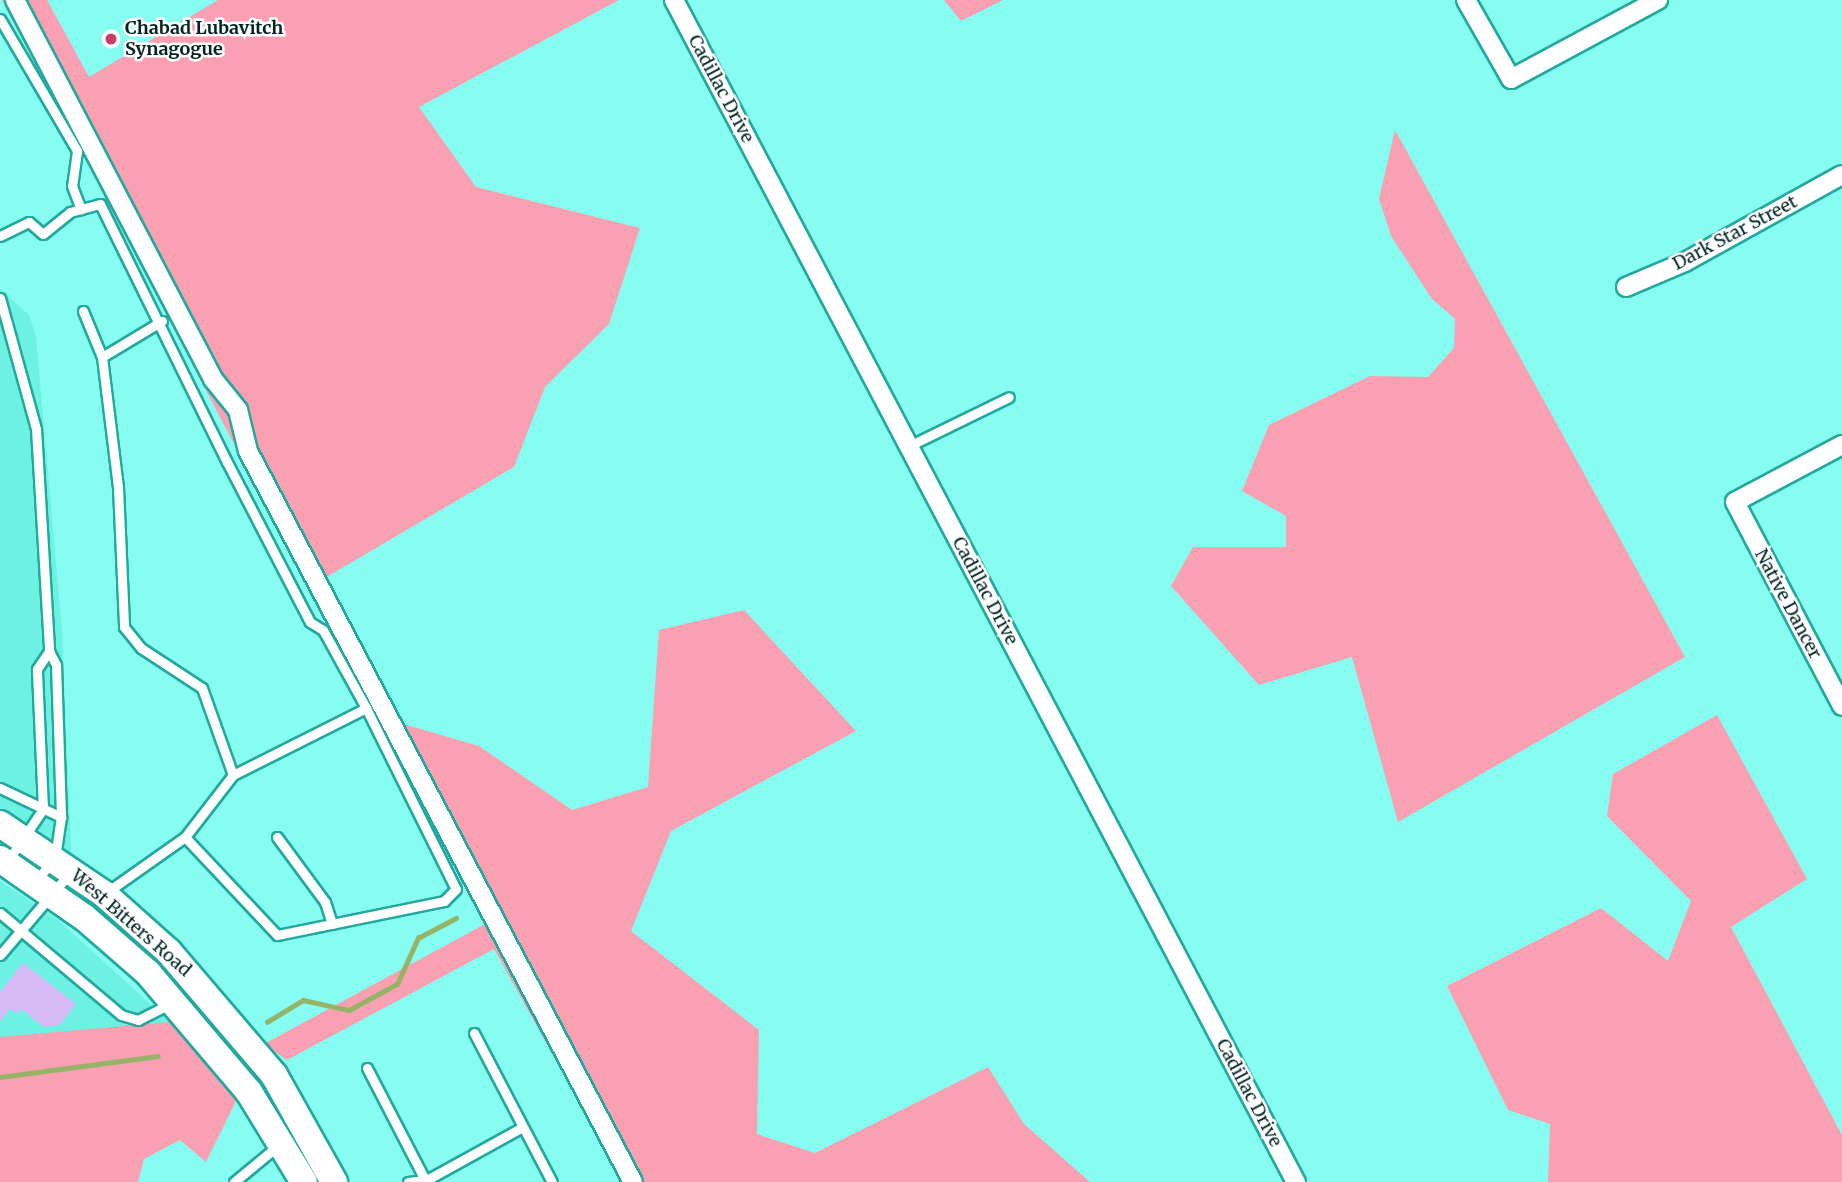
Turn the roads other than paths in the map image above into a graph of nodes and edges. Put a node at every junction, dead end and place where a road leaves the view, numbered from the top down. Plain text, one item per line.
1 (15, 0) edge
2 (674, 0) edge
3 (1466, 0) edge
4 (1658, 0) edge
5 (0, 19) edge
6 (1842, 175) edge
7 (81, 209) junction
8 (0, 236) edge
9 (1626, 287) dead end
10 (0, 298) edge
11 (83, 311) dead end
12 (162, 321) junction
13 (102, 357) junction
14 (1009, 397) dead end
15 (1842, 445) edge
16 (909, 446) junction
17 (49, 651) junction
18 (1842, 706) edge
19 (366, 708) junction
20 (233, 775) junction
21 (0, 788) edge
22 (43, 809) junction
23 (61, 817) junction
24 (0, 824) edge
25 (24, 837) junction
26 (185, 837) junction
27 (277, 837) dead end
28 (3, 861) edge
29 (63, 864) junction
30 (44, 887) junction
31 (104, 894) junction
32 (0, 913) edge
33 (332, 924) junction
34 (22, 929) junction
35 (0, 955) edge
36 (175, 1002) junction
37 (474, 1033) dead end
38 (366, 1068) dead end
39 (521, 1128) junction
40 (281, 1143) junction
41 (424, 1181) edge
42 (234, 1182) edge
43 (304, 1182) edge
44 (334, 1182) edge
45 (408, 1182) edge
46 (552, 1182) edge
47 (633, 1182) edge
48 (1296, 1182) edge

1 - 47 street
2 - 16 street, Cadillac Drive
3 - 4 street
5 - 7 lane
6 - 9 street, Dark Star Street
7 - 8 lane
7 - 12 lane
10 - 17 lane
11 - 13 lane
12 - 13 lane
12 - 19 lane
13 - 20 lane
14 - 16 lane
15 - 18 street, Native Dancer
16 - 48 street, Cadillac Drive
17 - 22 lane
17 - 23 lane
19 - 20 lane
19 - 33 lane
20 - 26 lane
21 - 22 lane
22 - 23 lane
22 - 25 lane
23 - 29 lane
24 - 25 main road, West Bitters Road
25 - 28 lane
25 - 29 main road, West Bitters Road
26 - 31 lane
26 - 33 lane
27 - 33 lane
28 - 30 main road, West Bitters Road
29 - 30 lane
29 - 30 lane
29 - 31 main road, West Bitters Road
30 - 34 lane
30 - 36 main road, West Bitters Road
31 - 44 main road, West Bitters Road
32 - 34 lane
34 - 35 lane
34 - 36 lane
36 - 40 main road, West Bitters Road
37 - 39 lane
38 - 41 lane
39 - 41 lane
39 - 46 lane
40 - 42 lane
40 - 43 main road, West Bitters Road
41 - 45 lane

